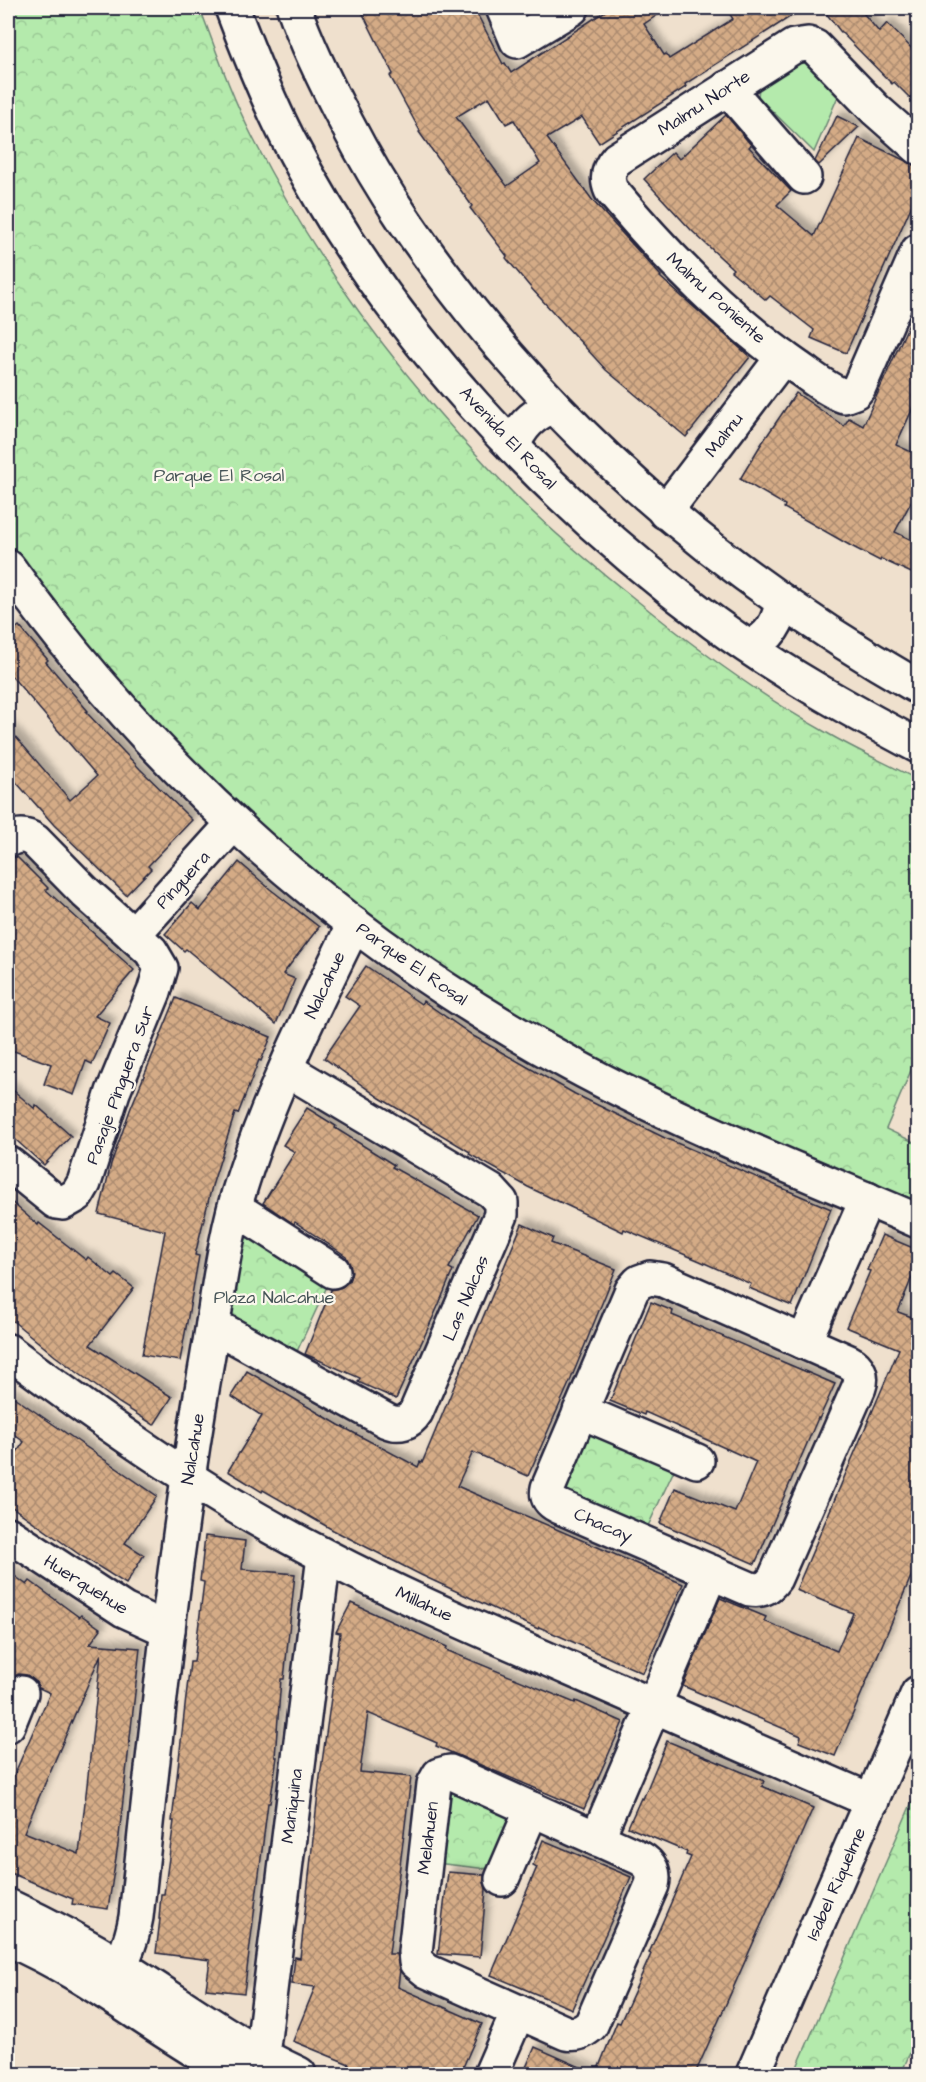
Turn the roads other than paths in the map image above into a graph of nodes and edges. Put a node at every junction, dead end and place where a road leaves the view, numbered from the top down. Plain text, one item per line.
1 (232, 8) edge
2 (294, 8) edge
3 (503, 8) edge
4 (572, 8) edge
5 (727, 88) junction
6 (918, 147) edge
7 (608, 174) joint
8 (804, 177) dead end
9 (918, 251) edge
10 (783, 357) junction
11 (554, 406) junction
12 (513, 447) junction
13 (665, 512) junction
14 (13, 587) edge
15 (782, 601) junction
16 (750, 647) junction
17 (918, 687) edge
18 (918, 746) edge
19 (233, 824) junction
20 (16, 838) edge
21 (354, 924) junction
22 (133, 935) junction
23 (286, 1069) junction
24 (8, 1163) edge
25 (867, 1199) junction
26 (235, 1208) junction
27 (918, 1221) edge
28 (333, 1271) dead end
29 (213, 1325) junction
30 (804, 1342) junction
31 (8, 1351) edge
32 (580, 1411) junction
33 (697, 1461) dead end
34 (188, 1476) junction
35 (8, 1534) edge
36 (324, 1556) junction
37 (711, 1572) junction
38 (168, 1630) junction
39 (21, 1693) dead end
40 (918, 1693) edge
41 (653, 1706) junction
42 (8, 1725) edge
43 (872, 1801) junction
44 (532, 1809) junction
45 (597, 1839) junction
46 (502, 1879) dead end
47 (8, 1906) edge
48 (8, 1939) edge
49 (113, 1979) junction
50 (518, 2012) junction
51 (261, 2055) junction
52 (235, 2074) edge
53 (299, 2074) edge
54 (490, 2074) edge
55 (753, 2074) edge

1 - 12 street, Avenida El Rosal
2 - 11 street
3 - 4 street
5 - 6 street, Malmu Norte
5 - 7 street, Malmu Norte
5 - 8 street
7 - 10 street, Malmu Poniente
9 - 10 street, Malmu Poniente
10 - 13 street, Malmu
11 - 12 street
11 - 13 street
12 - 16 street, Avenida El Rosal
13 - 15 street
14 - 19 street, Parque El Rosal
15 - 16 street
15 - 17 street
16 - 18 street, Avenida El Rosal
19 - 21 street, Parque El Rosal
19 - 22 street, Pinguera
20 - 22 street
21 - 23 street, Nalcahue
21 - 25 street, Parque El Rosal
22 - 24 street, Pasaje Pinguera Sur
23 - 26 street, Nalcahue
23 - 29 street, Las Nalcas
25 - 27 street, Parque El Rosal
25 - 30 street
26 - 28 street
26 - 29 street, Nalcahue
29 - 34 street, Nalcahue
30 - 32 street, Chacay
30 - 37 street, Chacay
31 - 34 street, Millahue
32 - 33 street
32 - 37 street, Chacay
34 - 36 street, Millahue
34 - 38 street, Nalcahue
35 - 38 street, Huerquehue
36 - 41 street, Millahue
36 - 51 street, Maniquina
37 - 41 street
38 - 49 street, Nalcahue
39 - 42 street
40 - 43 street, Isabel Riquelme
41 - 43 street, Millahue
41 - 45 street
43 - 55 street, Isabel Riquelme
44 - 45 street, Melahuen
44 - 46 street
44 - 50 street, Melahuen
45 - 50 street, Melahuen
47 - 49 street
48 - 49 street
49 - 51 street
49 - 52 street
50 - 54 street
51 - 53 street

